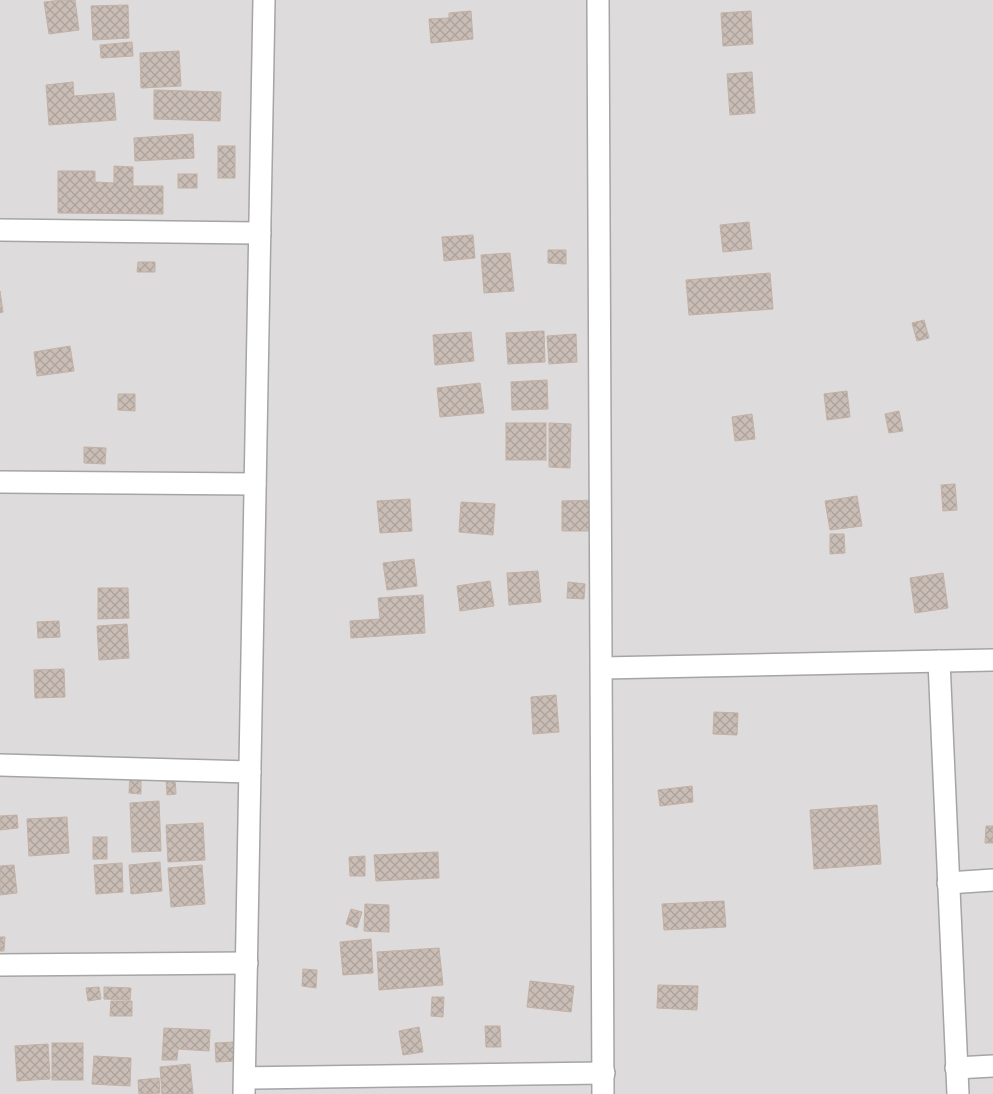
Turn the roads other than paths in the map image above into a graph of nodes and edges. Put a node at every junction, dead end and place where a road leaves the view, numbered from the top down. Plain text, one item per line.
1 (264, 0) edge
2 (598, 0) edge
3 (0, 230) edge
4 (260, 233) junction
5 (0, 482) edge
6 (256, 484) junction
7 (993, 660) edge
8 (939, 661) junction
9 (602, 668) junction
10 (0, 765) edge
11 (250, 772) junction
12 (993, 880) edge
13 (948, 883) junction
14 (246, 963) junction
15 (0, 965) edge
16 (993, 1066) edge
17 (956, 1068) junction
18 (603, 1084) edge
19 (244, 1086) edge
20 (958, 1094) edge

1 - 4 street
2 - 9 street
3 - 4 street
4 - 6 street
5 - 6 street
6 - 11 street
7 - 8 street
8 - 9 street
8 - 13 street
9 - 18 street
10 - 11 street
11 - 14 street
12 - 13 street
13 - 17 street
14 - 15 street
14 - 19 street
16 - 17 street
17 - 20 street
18 - 19 street

